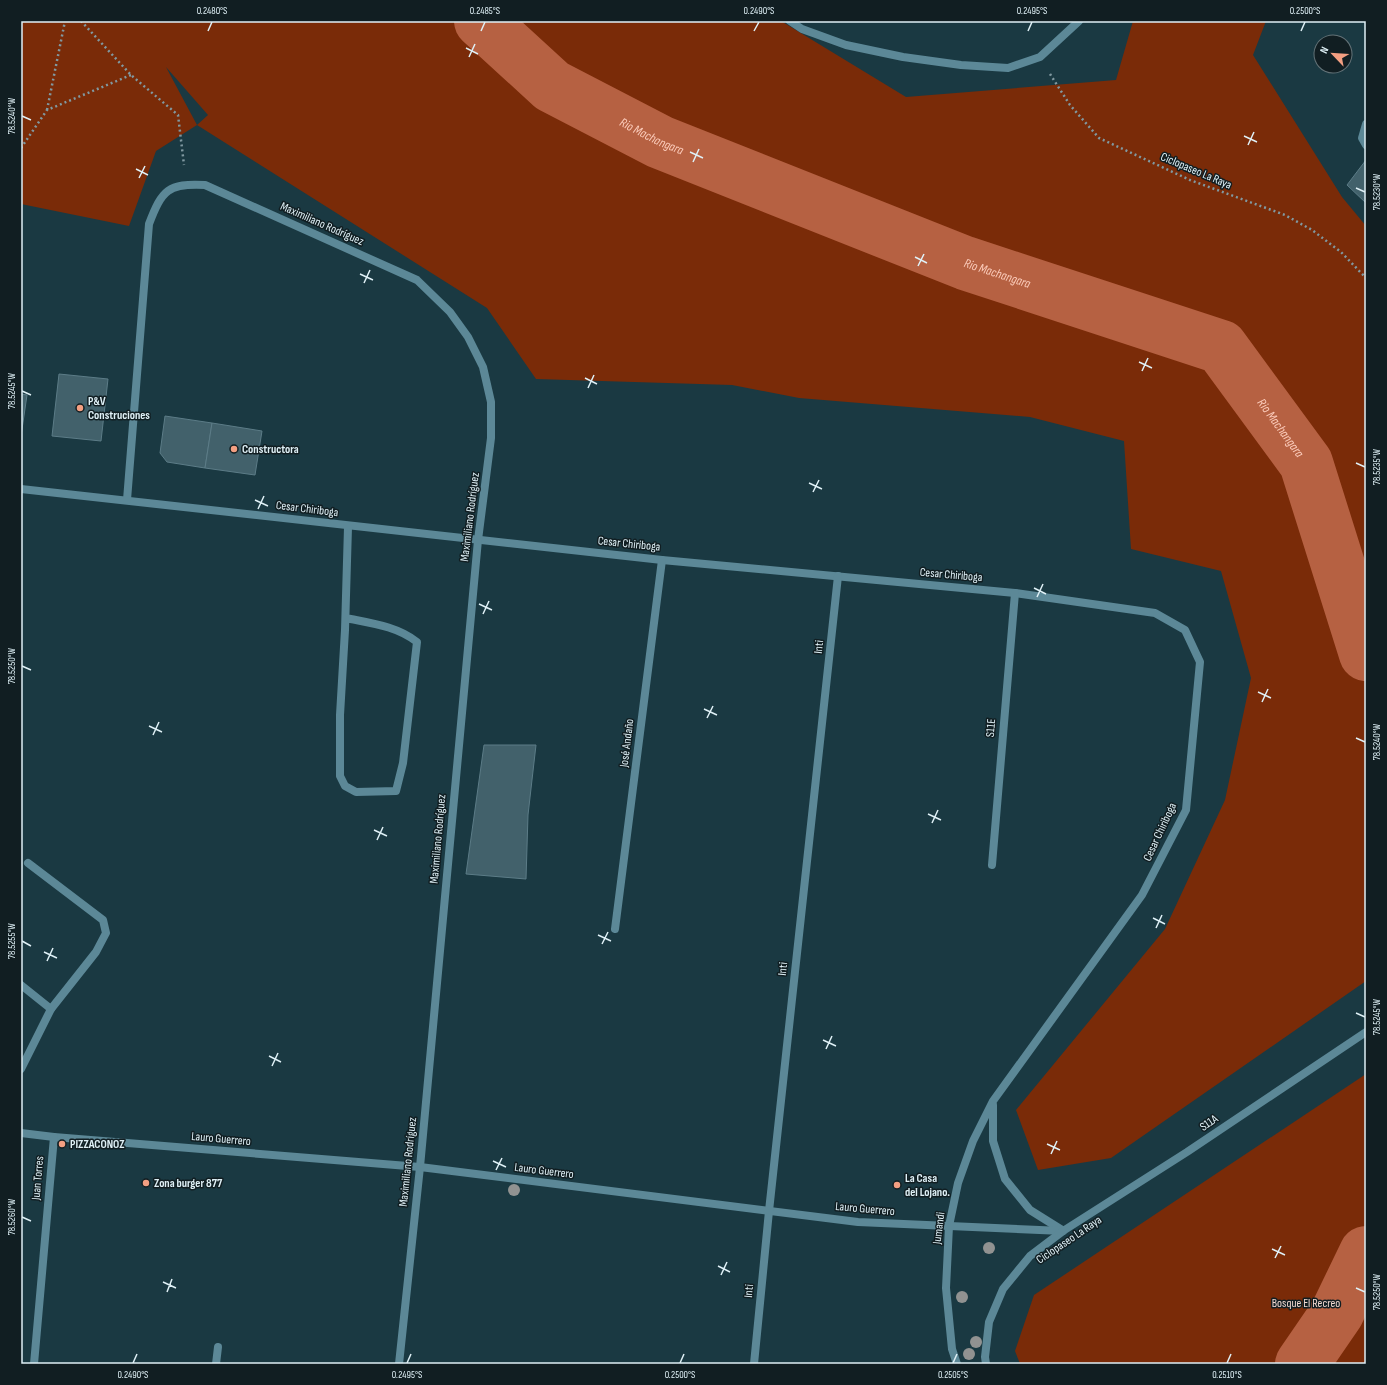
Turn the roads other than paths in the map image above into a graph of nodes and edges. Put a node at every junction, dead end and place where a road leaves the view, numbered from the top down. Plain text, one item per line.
1 (790, 21) edge
2 (1079, 21) edge
3 (1366, 124) edge
4 (1366, 145) edge
5 (21, 489) edge
6 (127, 500) junction
7 (348, 526) junction
8 (478, 540) junction
9 (662, 560) junction
10 (838, 576) junction
11 (1015, 593) junction
12 (346, 618) junction
13 (28, 863) dead end
14 (992, 865) dead end
15 (615, 929) dead end
16 (21, 985) edge
17 (52, 1008) junction
18 (1366, 1032) edge
19 (21, 1069) edge
20 (993, 1102) junction
21 (21, 1133) edge
22 (54, 1138) junction
23 (420, 1168) junction
24 (769, 1211) junction
25 (949, 1226) junction
26 (1063, 1231) junction
27 (218, 1347) dead end
28 (34, 1364) edge
29 (216, 1364) edge
30 (399, 1364) edge
31 (754, 1364) edge
32 (957, 1364) edge
33 (986, 1364) edge

1 - 2 street
3 - 4 street
5 - 6 street, Cesar Chiriboga
6 - 7 street, Cesar Chiriboga
6 - 8 street, Maximiliano Rodríguez
7 - 8 street, Cesar Chiriboga
7 - 12 street
8 - 9 street, Cesar Chiriboga
8 - 23 street, Maximiliano Rodríguez
9 - 10 street, Cesar Chiriboga
9 - 15 street, José Andaño
10 - 11 street, Cesar Chiriboga
10 - 24 street, Inti
11 - 14 street, S11E
11 - 20 street, Cesar Chiriboga
12 - 12 street
13 - 17 street
16 - 17 street
17 - 19 street
18 - 26 street, S11A
20 - 25 street, Jumandi
20 - 26 street
21 - 22 street, Lauro Guerrero
22 - 23 street, Lauro Guerrero
22 - 28 street, Juan Torres
23 - 24 street, Lauro Guerrero
23 - 30 street, Maximiliano Rodríguez
24 - 25 street, Lauro Guerrero
24 - 31 street, Inti
25 - 26 street, Lauro Guerrero
25 - 32 street, Jumandi
26 - 33 street
27 - 29 street

